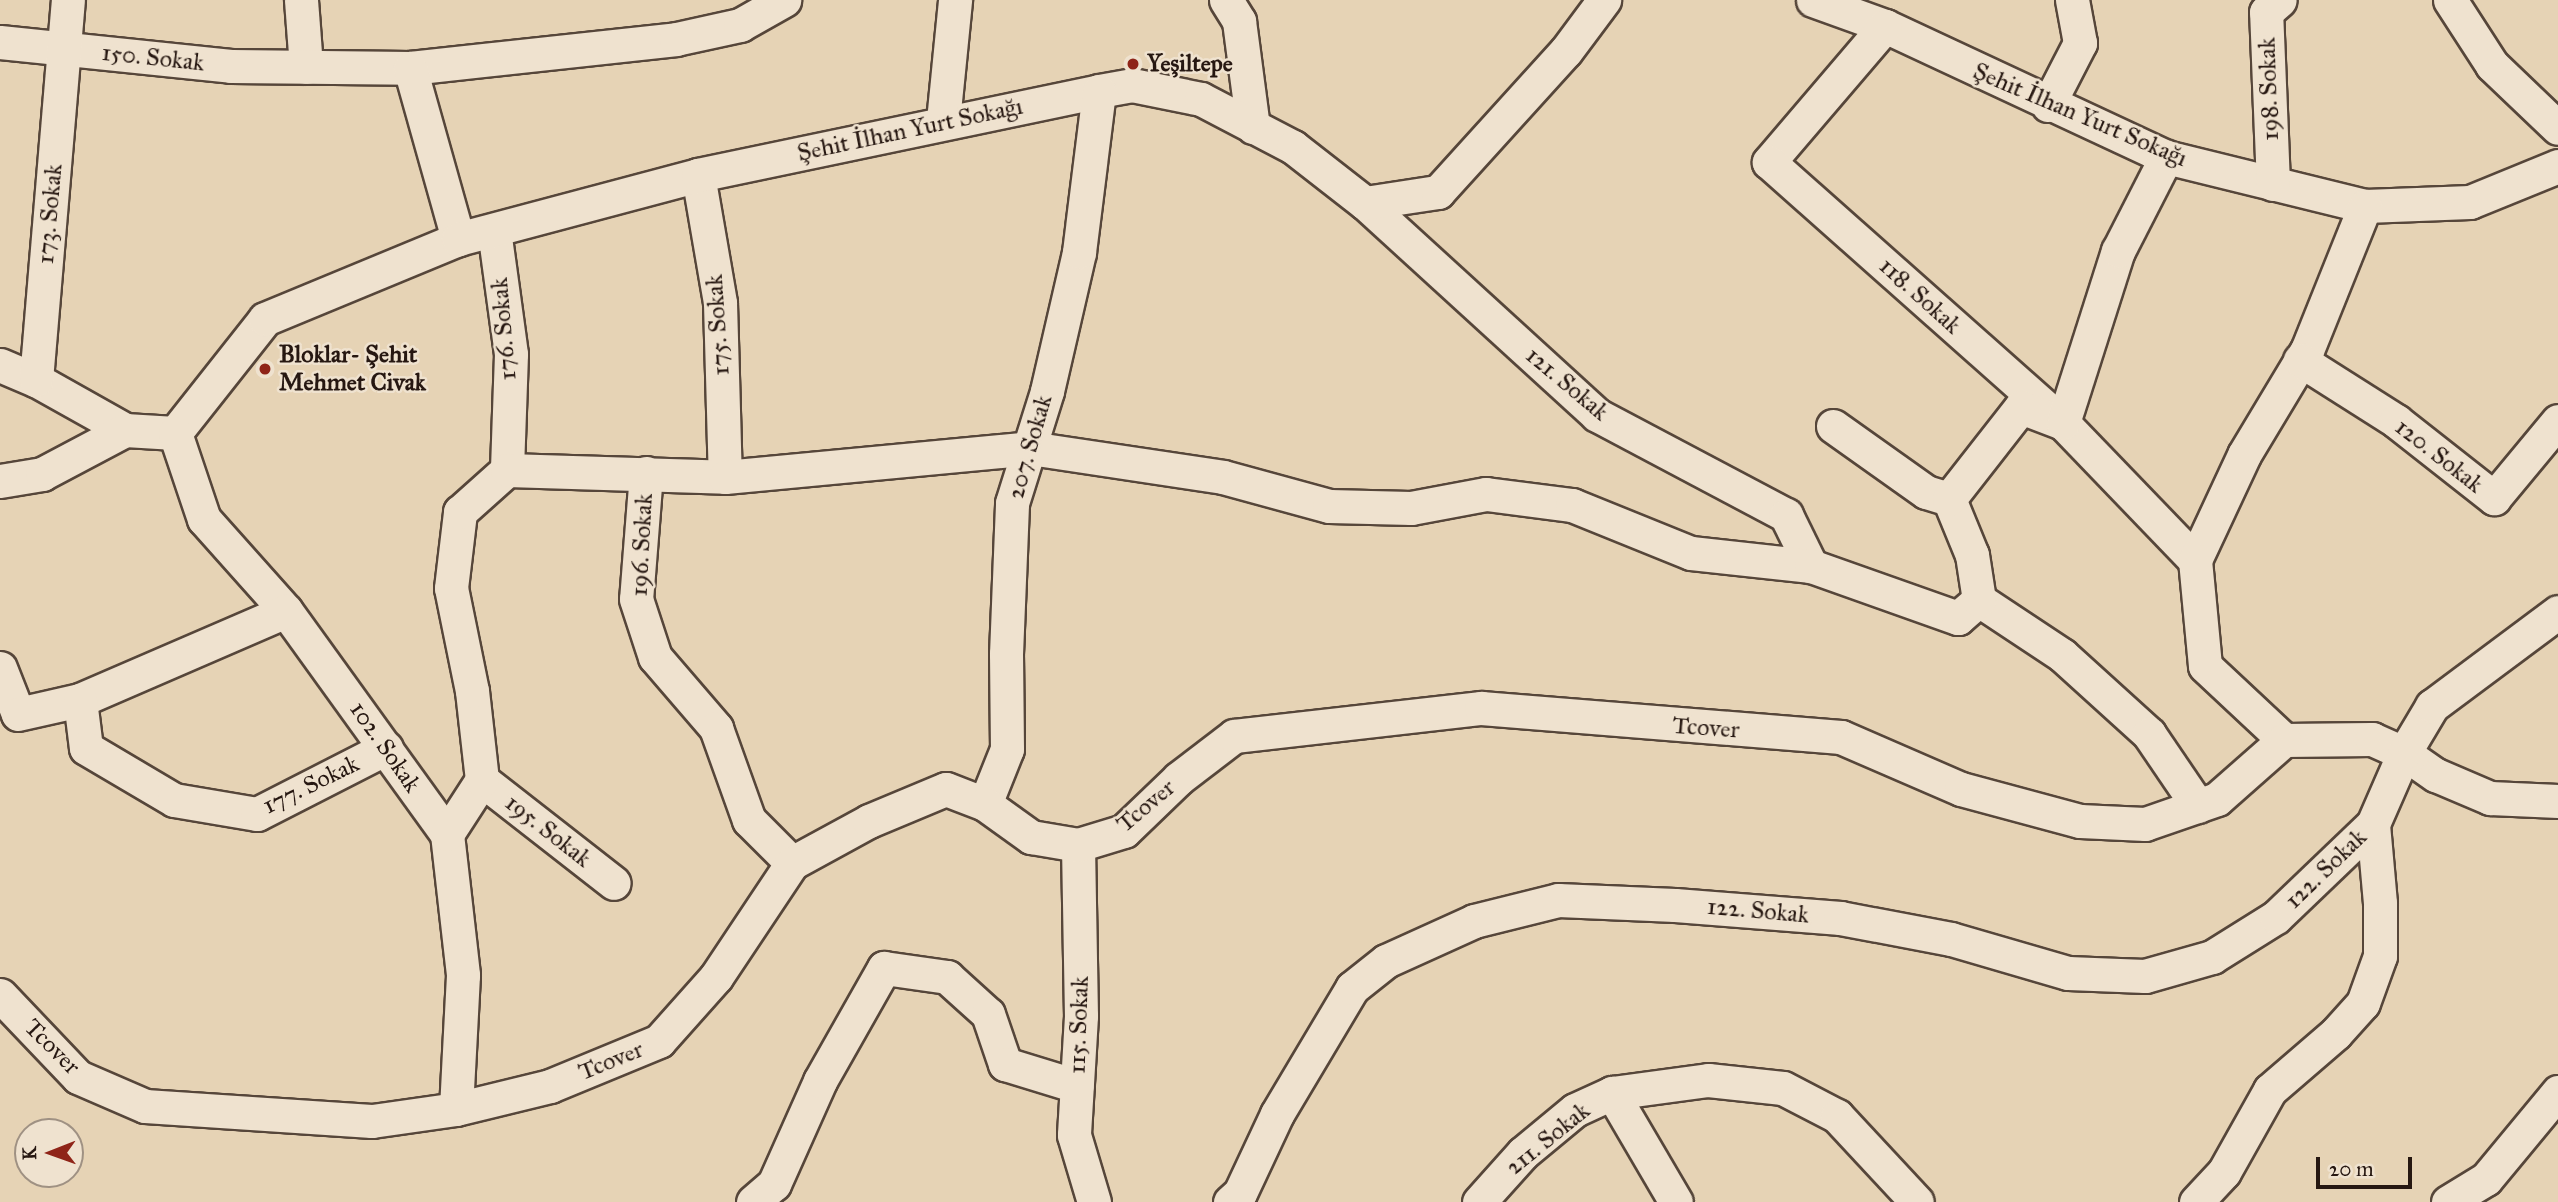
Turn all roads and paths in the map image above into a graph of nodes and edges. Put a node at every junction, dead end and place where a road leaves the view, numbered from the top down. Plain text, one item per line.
1 (68, 0) edge
2 (301, 0) edge
3 (784, 0) edge
4 (955, 0) edge
5 (1226, 0) edge
6 (1604, 0) edge
7 (1813, 0) edge
8 (2072, 0) edge
9 (2280, 0) edge
10 (2450, 0) edge
11 (736, 12) edge
12 (1885, 26) junction
13 (0, 42) edge
14 (64, 48) junction
15 (306, 66) junction
16 (410, 68) junction
17 (1099, 91) junction
18 (2049, 106) junction
19 (2552, 110) edge
20 (943, 121) junction
21 (1253, 127) junction
22 (2166, 158) junction
23 (2558, 166) edge
24 (698, 175) junction
25 (2273, 184) junction
26 (1365, 202) junction
27 (2365, 206) junction
28 (494, 230) junction
29 (458, 239) junction
30 (2300, 360) junction
31 (0, 365) edge
32 (36, 380) junction
33 (2558, 421) edge
34 (2063, 424) junction
35 (1833, 426) dead end
36 (125, 430) junction
37 (175, 433) junction
38 (1030, 448) junction
39 (507, 470) junction
40 (646, 473) junction
41 (725, 477) junction
42 (0, 481) edge
43 (1949, 499) junction
44 (2194, 560) junction
45 (1811, 566) junction
46 (1979, 600) junction
47 (285, 611) junction
48 (2558, 612) edge
49 (0, 668) edge
50 (80, 701) junction
51 (9, 720) edge
52 (2284, 740) junction
53 (386, 748) junction
54 (2404, 753) junction
55 (482, 780) junction
56 (2558, 801) edge
57 (985, 804) junction
58 (2198, 806) junction
59 (2372, 824) junction
60 (447, 834) junction
61 (1078, 845) junction
62 (792, 863) junction
63 (614, 883) dead end
64 (0, 995) edge
65 (1077, 1086) junction
66 (2558, 1092) edge
67 (1612, 1093) junction
68 (456, 1109) junction
69 (753, 1202) edge
70 (1094, 1202) edge
71 (1230, 1202) edge
72 (1479, 1202) edge
73 (1676, 1202) edge
74 (1917, 1202) edge
75 (2196, 1202) edge
76 (2448, 1202) edge

1 - 14 street, 173. Sokak
2 - 15 street
3 - 11 street, 150. Sokak
4 - 20 street
5 - 21 street
6 - 26 street
7 - 12 street, Şehit İlhan Yurt Sokağı
8 - 18 street
9 - 25 street, 198. Sokak
10 - 19 street
11 - 16 street, 150. Sokak
12 - 18 street, Şehit İlhan Yurt Sokağı
12 - 34 street, 118. Sokak
13 - 14 street, 150. Sokak
14 - 15 street, 150. Sokak
14 - 32 street, 173. Sokak
15 - 16 street, 150. Sokak
16 - 29 street
17 - 20 street, Şehit İlhan Yurt Sokağı
17 - 21 street, Şehit İlhan Yurt Sokağı
17 - 38 street, 207. Sokak
18 - 22 street, Şehit İlhan Yurt Sokağı
20 - 24 street, Şehit İlhan Yurt Sokağı
21 - 26 street, Şehit İlhan Yurt Sokağı
22 - 25 street, Şehit İlhan Yurt Sokağı
22 - 34 street
23 - 27 street, Şehit İlhan Yurt Sokağı
24 - 28 street, Şehit İlhan Yurt Sokağı
24 - 41 street, 175. Sokak
25 - 27 street, Şehit İlhan Yurt Sokağı
26 - 45 street, 121. Sokak
27 - 30 street
28 - 29 street, Şehit İlhan Yurt Sokağı
28 - 39 street, 176. Sokak
29 - 37 street, Şehit İlhan Yurt Sokağı
30 - 33 street, 120. Sokak
30 - 44 street
31 - 32 street
32 - 36 street
34 - 43 street
34 - 44 street, 118. Sokak
35 - 43 street
36 - 37 street
36 - 42 street
37 - 47 street, 102. Sokak
38 - 41 street
38 - 45 street
38 - 57 street, 207. Sokak
39 - 40 street
39 - 55 street
40 - 41 street
40 - 62 street, 196. Sokak
43 - 46 street
44 - 52 street
45 - 46 street
46 - 58 street
47 - 50 street
47 - 53 street, 102. Sokak
48 - 54 street
49 - 51 street
50 - 51 street
50 - 53 street, 177. Sokak
52 - 54 street
52 - 58 street, Tcover
53 - 60 street, 102. Sokak
54 - 56 street
54 - 59 street
55 - 60 street
55 - 63 street, 195. Sokak
57 - 61 street, Tcover
57 - 62 street, Tcover
58 - 61 street, Tcover
59 - 71 street, 122. Sokak
59 - 75 street
60 - 68 street, 102. Sokak
61 - 65 street, 115. Sokak
62 - 68 street, Tcover
64 - 68 street, Tcover
65 - 69 street
65 - 70 street, 115. Sokak
66 - 76 street
67 - 72 street, 211. Sokak
67 - 73 street
67 - 74 street, 211. Sokak

